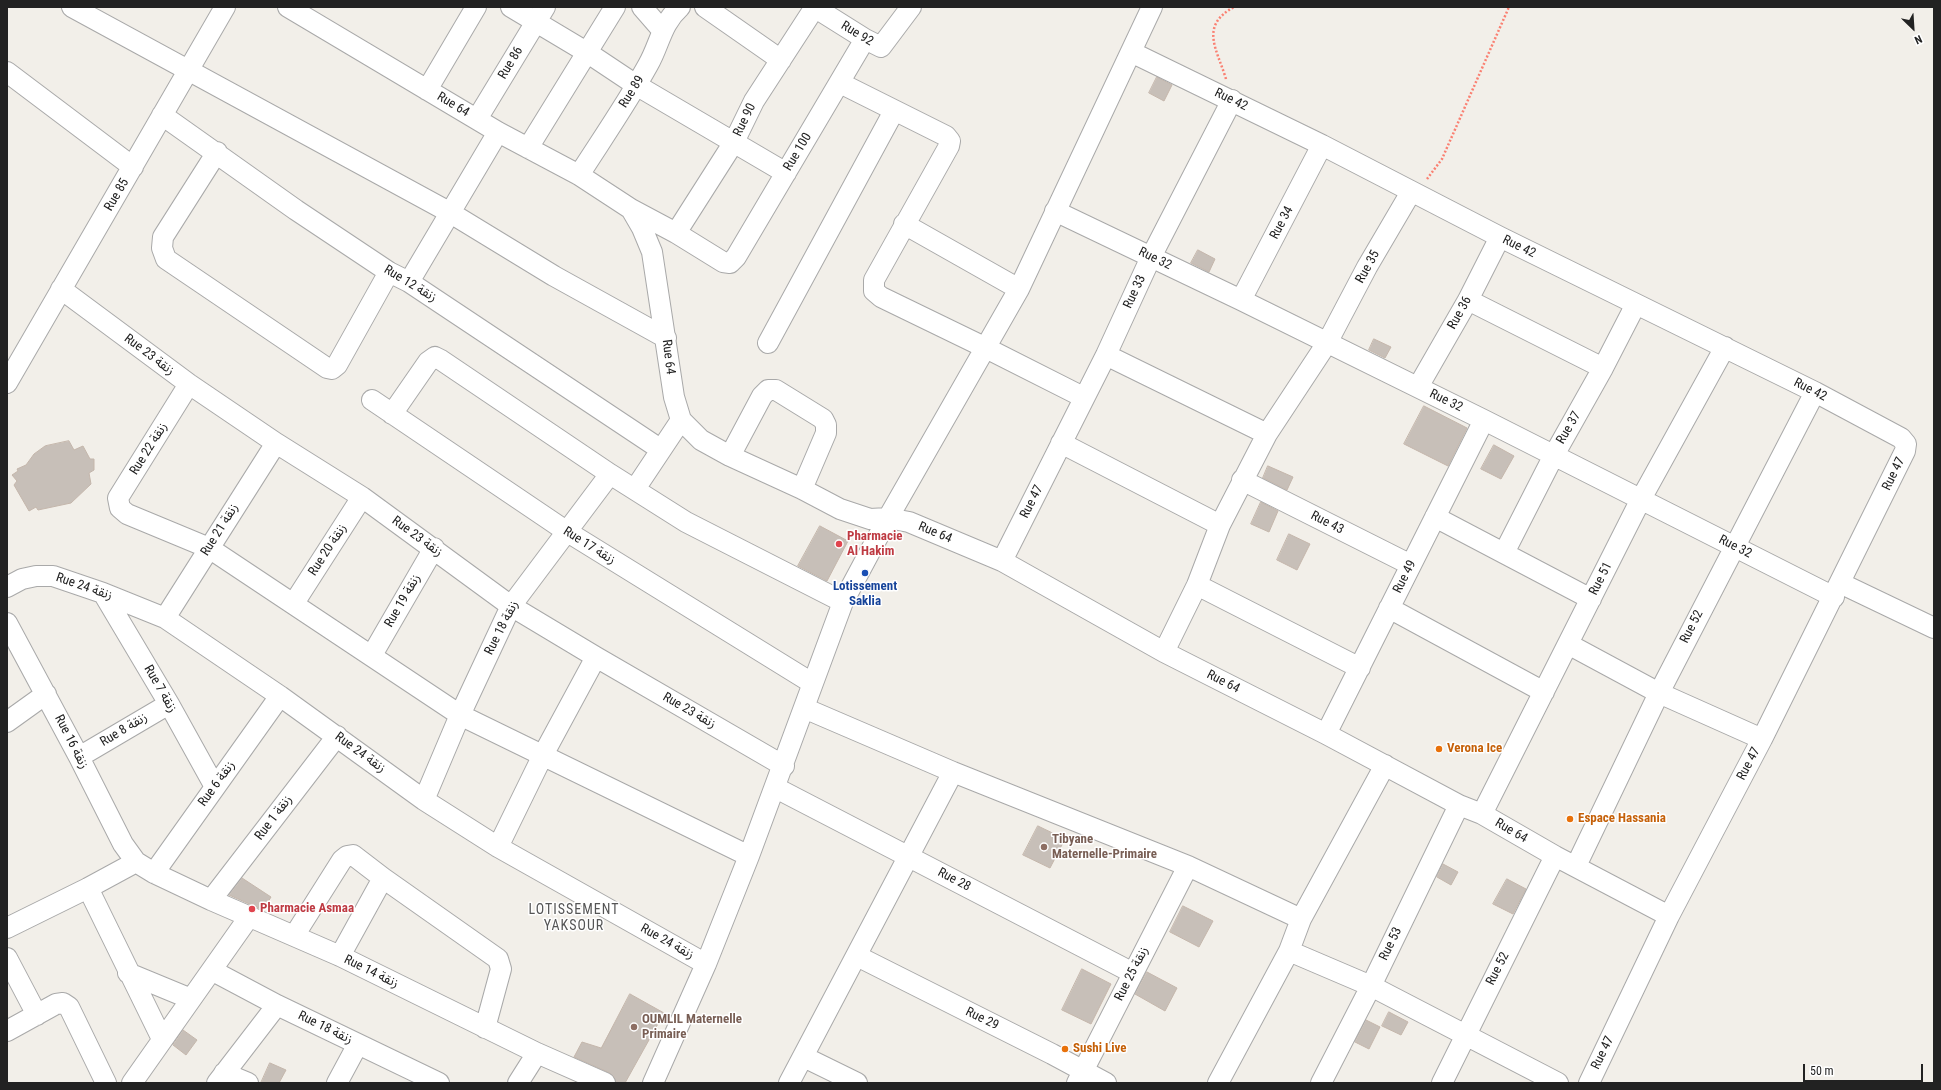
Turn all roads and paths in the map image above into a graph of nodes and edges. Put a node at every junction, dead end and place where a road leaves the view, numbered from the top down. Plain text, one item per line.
1 (72, 7) edge
2 (224, 7) edge
3 (476, 7) edge
4 (511, 7) edge
5 (615, 7) edge
6 (642, 7) edge
7 (680, 7) edge
8 (705, 7) edge
9 (814, 7) edge
10 (911, 7) edge
11 (1152, 7) edge
12 (1234, 7) edge
13 (1509, 7) edge
14 (294, 8) edge
15 (540, 15) edge
16 (662, 30) junction
17 (873, 43) junction
18 (1131, 52) junction
19 (588, 53) junction
20 (781, 60) junction
21 (188, 71) junction
22 (7, 72) edge
23 (840, 83) junction
24 (636, 85) junction
25 (427, 90) junction
26 (1232, 100) junction
27 (894, 110) junction
28 (162, 115) junction
29 (477, 119) junction
30 (498, 132) junction
31 (734, 142) junction
32 (1322, 145) junction
33 (528, 148) junction
34 (217, 152) junction
35 (133, 167) junction
36 (786, 173) junction
37 (579, 175) junction
38 (1411, 192) junction
39 (631, 209) junction
40 (1055, 211) junction
41 (449, 212) junction
42 (904, 224) junction
43 (676, 232) junction
44 (1500, 238) junction
45 (1151, 257) junction
46 (389, 272) junction
47 (409, 282) junction
48 (61, 289) junction
49 (1019, 289) junction
50 (1241, 300) junction
51 (1468, 300) junction
52 (1636, 304) junction
53 (666, 338) junction
54 (768, 343) dead end
55 (1327, 343) junction
56 (984, 347) junction
57 (1725, 347) junction
58 (1106, 354) junction
59 (1603, 368) junction
60 (7, 383) edge
61 (189, 384) junction
62 (1418, 387) junction
63 (1815, 392) junction
64 (1083, 398) junction
65 (372, 400) dead end
66 (392, 414) junction
67 (681, 420) junction
68 (1484, 420) junction
69 (1267, 434) junction
70 (276, 443) junction
71 (1061, 443) junction
72 (1906, 444) joint
73 (660, 449) junction
74 (1554, 455) junction
75 (730, 456) junction
76 (610, 474) junction
77 (1242, 480) junction
78 (802, 488) junction
79 (634, 489) junction
80 (362, 497) junction
81 (1641, 499) junction
82 (1435, 517) junction
83 (888, 518) junction
84 (1220, 525) junction
85 (566, 531) junction
86 (1734, 546) junction
87 (209, 548) junction
88 (434, 548) junction
89 (1504, 553) junction
90 (1002, 561) junction
91 (1411, 565) junction
92 (1196, 585) junction
93 (7, 587) edge
94 (1837, 590) junction
95 (103, 593) junction
96 (1591, 599) junction
97 (843, 602) junction
98 (294, 603) junction
99 (512, 606) junction
100 (1389, 608) junction
101 (165, 618) junction
102 (7, 622) edge
103 (1934, 628) edge
104 (1568, 644) junction
105 (1164, 652) junction
106 (372, 655) junction
107 (596, 657) junction
108 (1360, 668) junction
109 (812, 683) junction
110 (1544, 692) junction
111 (1659, 692) junction
112 (46, 694) junction
113 (280, 696) junction
114 (169, 704) junction
115 (804, 708) junction
116 (460, 715) junction
117 (7, 722) edge
118 (1326, 734) junction
119 (337, 736) junction
120 (1762, 739) junction
121 (543, 755) junction
122 (79, 757) junction
123 (1385, 765) junction
124 (784, 766) junction
125 (953, 772) junction
126 (214, 787) junction
127 (776, 788) junction
128 (424, 800) junction
129 (1459, 805) junction
130 (1482, 814) junction
131 (498, 847) junction
132 (749, 856) junction
133 (908, 856) junction
134 (1555, 856) junction
135 (136, 862) junction
136 (1188, 866) junction
137 (1576, 866) junction
138 (154, 873) junction
139 (383, 878) junction
140 (88, 888) junction
141 (211, 900) junction
142 (1669, 916) junction
143 (249, 917) junction
144 (1302, 919) junction
145 (7, 928) edge
146 (294, 936) junction
147 (1289, 951) junction
148 (340, 956) junction
149 (857, 956) junction
150 (7, 958) edge
151 (706, 964) junction
152 (213, 971) junction
153 (128, 973) junction
154 (1133, 973) junction
155 (1371, 986) junction
156 (191, 999) junction
157 (277, 1005) junction
158 (37, 1015) junction
159 (486, 1028) junction
160 (7, 1031) edge
161 (1465, 1035) junction
162 (162, 1039) junction
163 (358, 1044) junction
164 (537, 1053) junction
165 (804, 1056) junction
166 (1080, 1077) edge
167 (220, 1078) edge
168 (414, 1078) edge
169 (106, 1083) edge
170 (132, 1083) edge
171 (248, 1083) edge
172 (337, 1083) edge
173 (439, 1083) edge
174 (518, 1083) edge
175 (605, 1083) edge
176 (653, 1083) edge
177 (789, 1083) edge
178 (857, 1083) edge
179 (1106, 1083) edge
180 (1218, 1083) edge
181 (1321, 1083) edge
182 (1442, 1083) edge
183 (1558, 1083) edge
184 (1589, 1083) edge

1 - 21 street
2 - 21 street, Rue 85
3 - 25 street
4 - 15 street
5 - 19 street
6 - 16 street
7 - 16 street, Rue 89
8 - 20 street
9 - 17 street, Rue 92
9 - 20 street, Rue 90
10 - 17 street, Rue 100
11 - 18 street
12 - 26 path
13 - 38 path
14 - 25 street, Rue 64
15 - 19 street
15 - 29 street, Rue 86
16 - 24 street, Rue 89
17 - 23 street, Rue 100
18 - 26 street, Rue 42
18 - 40 street
19 - 24 street
19 - 33 street
20 - 31 street, Rue 90
21 - 28 street, Rue 85
21 - 41 street
22 - 35 street
23 - 27 street
23 - 36 street, Rue 100
24 - 31 street
24 - 37 street, Rue 89
25 - 29 street, Rue 64
26 - 32 street, Rue 42
26 - 45 street, Rue 33
27 - 42 street
27 - 54 street
28 - 34 street, Rue 12 زنقة
28 - 35 street, Rue 85
29 - 30 street, Rue 64
30 - 33 street, Rue 64
30 - 41 street
31 - 36 street
31 - 43 street, Rue 90
32 - 38 street, Rue 42
32 - 50 street, Rue 34
33 - 37 street, Rue 64
34 - 46 street, Rue 12 زنقة
34 - 46 street
35 - 48 street, Rue 85
36 - 43 street, Rue 100
37 - 39 street, Rue 64
38 - 44 street, Rue 42
38 - 55 street, Rue 35
39 - 43 street
39 - 53 street, Rue 64
40 - 45 street, Rue 32
40 - 49 street
41 - 47 street
41 - 53 street
42 - 49 street
42 - 56 street
44 - 51 street, Rue 36
44 - 52 street, Rue 42
45 - 50 street, Rue 32
45 - 58 street, Rue 33
46 - 47 street, Rue 12 زنقة
47 - 73 street, Rue 12 زنقة
48 - 60 street, Rue 85
48 - 61 street, Rue 23 زنقة
49 - 56 street
50 - 55 street, Rue 32
51 - 59 street
51 - 62 street, Rue 36
52 - 57 street, Rue 42
52 - 59 street, Rue 37
53 - 67 street, Rue 64
55 - 62 street, Rue 32
55 - 69 street, Rue 35
56 - 64 street
56 - 83 street
57 - 63 street, Rue 42
57 - 81 street, Rue 51
58 - 64 street, Rue 33
58 - 69 street
59 - 74 street, Rue 37
61 - 70 street, Rue 23 زنقة
61 - 87 street, Rue 22 زنقة
62 - 68 street, Rue 32
63 - 72 street, Rue 42
63 - 86 street, Rue 52
64 - 71 street, Rue 33
65 - 66 street, Rue 17 زنقة
66 - 76 street
66 - 85 street, Rue 17 زنقة
67 - 73 street
67 - 75 street, Rue 64
68 - 74 street, Rue 32
68 - 82 street, Rue 49
69 - 77 street, Rue 35
70 - 80 street, Rue 23 زنقة
70 - 87 street, Rue 21 زنقة
71 - 84 street
71 - 90 street, Rue 47
72 - 94 street, Rue 47
73 - 79 street
74 - 81 street, Rue 32
74 - 89 street, Rue 37
75 - 78 street, Rue 64
75 - 78 street
76 - 79 street
76 - 85 street, Rue 18 زنقة
77 - 84 street, Rue 35
77 - 91 street, Rue 43
78 - 83 street, Rue 64
79 - 97 street
80 - 88 street, Rue 23 زنقة
80 - 98 street, Rue 20 زنقة
81 - 86 street, Rue 32
81 - 96 street, Rue 51
82 - 89 street
82 - 91 street, Rue 49
83 - 90 street, Rue 64
83 - 97 street
84 - 92 street, Rue 35
85 - 99 street, Rue 18 زنقة
85 - 109 street, Rue 17 زنقة
86 - 94 street, Rue 32
86 - 111 street, Rue 52
87 - 98 street
87 - 101 street, Rue 21 زنقة
88 - 99 street, Rue 23 زنقة
88 - 106 street, Rue 19 زنقة
89 - 96 street
90 - 105 street, Rue 64
91 - 100 street, Rue 49
92 - 105 street, Rue 35
92 - 108 street
93 - 95 street, Rue 24 زنقة
94 - 103 street, Rue 32
94 - 120 street, Rue 47
95 - 101 street, Rue 24 زنقة
95 - 114 street, Rue 7 زنقة
96 - 104 street, Rue 51
97 - 109 street
98 - 106 street
99 - 107 street, Rue 23 زنقة
99 - 116 street, Rue 18 زنقة
100 - 108 street, Rue 49
100 - 110 street
101 - 113 street, Rue 24 زنقة
102 - 112 street, Rue 16 زنقة
104 - 110 street, Rue 51
104 - 111 street
105 - 118 street, Rue 64
106 - 116 street
107 - 121 street
107 - 124 street, Rue 23 زنقة
108 - 118 street, Rue 49
109 - 115 street
110 - 130 street, Rue 51
111 - 120 street
111 - 137 street, Rue 52
112 - 117 street
112 - 122 street, Rue 16 زنقة
113 - 119 street, Rue 24 زنقة
113 - 126 street, Rue 6 زنقة
114 - 122 street, Rue 8 زنقة
114 - 126 street, Rue 7 زنقة
115 - 124 street
115 - 125 street
116 - 121 street
116 - 128 street, Rue 18 زنقة
118 - 123 street, Rue 64
119 - 128 street, Rue 24 زنقة
119 - 141 street, Rue 1 زنقة
120 - 142 street, Rue 47
121 - 131 street
121 - 132 street
122 - 135 street, Rue 16 زنقة
123 - 129 street, Rue 64
123 - 144 street
124 - 127 street
125 - 133 street
125 - 136 street
126 - 138 street, Rue 6 زنقة
127 - 132 street
127 - 133 street, Rue 28
128 - 131 street, Rue 24 زنقة
129 - 130 street, Rue 64
129 - 155 street, Rue 53
130 - 134 street, Rue 64
131 - 151 street, Rue 24 زنقة
132 - 151 street
133 - 149 street
133 - 154 street, Rue 28
134 - 137 street, Rue 64
134 - 161 street, Rue 52
135 - 138 street, Rue 14 زنقة
135 - 140 street
136 - 144 street
136 - 154 street, Rue 25 زنقة
137 - 142 street, Rue 64
138 - 141 street, Rue 14 زنقة
139 - 146 street
139 - 148 street
139 - 159 street
140 - 145 street
140 - 153 street
141 - 143 street, Rue 14 زنقة
142 - 184 street, Rue 47
143 - 146 street, Rue 14 زنقة
143 - 152 street
144 - 147 street
146 - 148 street, Rue 14 زنقة
147 - 155 street
147 - 180 street
148 - 159 street, Rue 14 زنقة
149 - 165 street
149 - 166 street, Rue 29
150 - 158 street
151 - 176 street
152 - 156 street
152 - 157 street, Rue 18 زنقة
153 - 156 street
153 - 162 street
154 - 166 street, Rue 25 زنقة
155 - 161 street
155 - 181 street, Rue 53
156 - 162 street
157 - 163 street, Rue 18 زنقة
157 - 167 street
158 - 160 street
158 - 169 street
159 - 164 street, Rue 14 زنقة
161 - 182 street, Rue 52
161 - 183 street
162 - 170 street
163 - 168 street, Rue 18 زنقة
163 - 172 street
164 - 174 street
164 - 175 street, Rue 14 زنقة
165 - 177 street
165 - 178 street
166 - 179 street, Rue 29
167 - 171 street
168 - 173 street, Rue 18 زنقة

